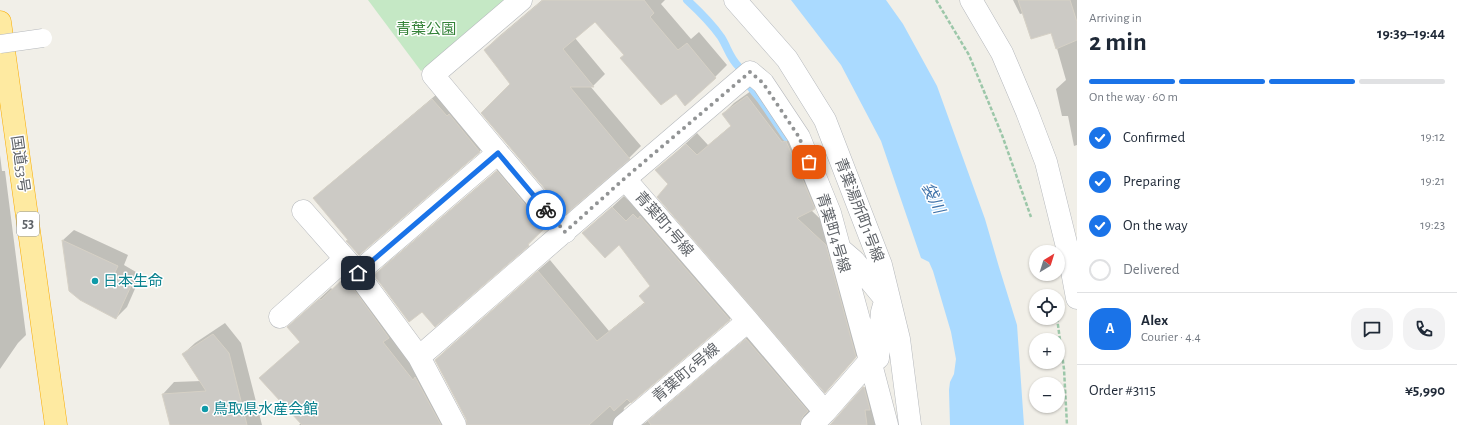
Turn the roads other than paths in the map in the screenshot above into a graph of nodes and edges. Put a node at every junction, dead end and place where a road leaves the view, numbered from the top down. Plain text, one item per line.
1 (521, 0) edge
2 (735, 0) edge
3 (971, 0) edge
4 (0, 22) edge
5 (43, 38) dead end
6 (0, 44) edge
7 (498, 153) junction
8 (625, 178) junction
9 (303, 211) dead end
10 (565, 232) junction
11 (839, 248) junction
12 (351, 266) junction
13 (887, 296) junction
14 (1077, 298) edge
15 (280, 317) dead end
16 (748, 321) junction
17 (419, 357) junction
18 (872, 364) junction
19 (818, 418) edge
20 (56, 425) edge
21 (455, 425) edge
22 (624, 425) edge
23 (888, 425) edge
24 (910, 425) edge

1 - 7 street
2 - 13 street, 青葉湯所町1号線
3 - 14 street
4 - 20 highway, 国道53号 / 53
5 - 6 street, bridge
7 - 10 street
7 - 12 street
8 - 10 street, 青葉町1号線
8 - 11 street, 青葉町4号線
8 - 16 street, 青葉町1号線
9 - 12 street
10 - 17 street, 青葉町1号線
11 - 13 street
11 - 18 street, 青葉町4号線
12 - 15 street
12 - 17 street
13 - 18 street
13 - 24 street, 青葉湯所町1号線
16 - 19 street, 青葉町1号線
16 - 22 street, 青葉町6号線
17 - 21 street
18 - 19 street
18 - 23 street, 青葉町4号線

